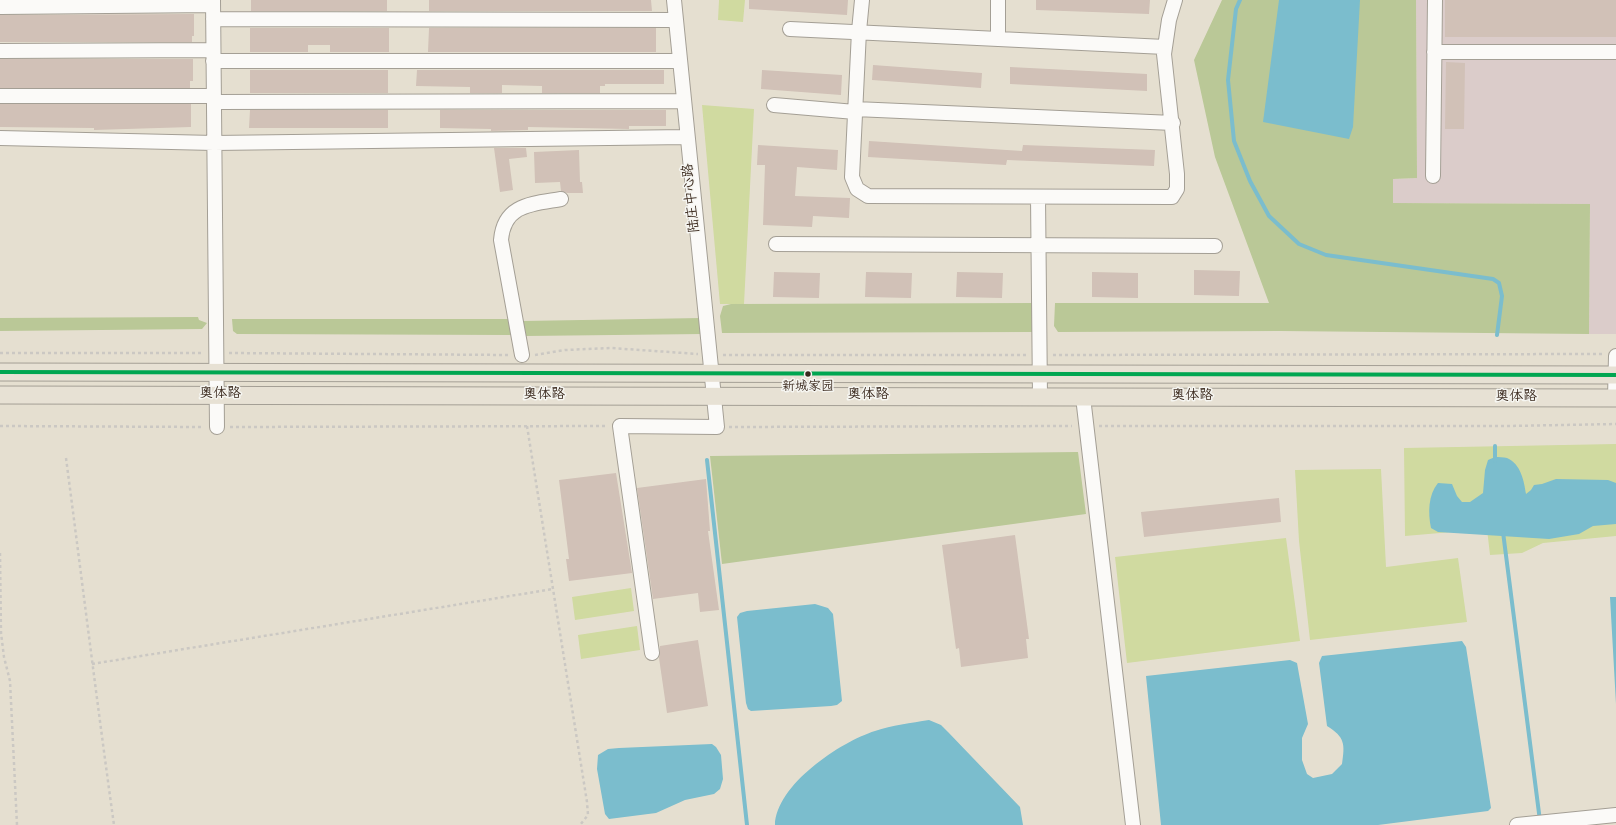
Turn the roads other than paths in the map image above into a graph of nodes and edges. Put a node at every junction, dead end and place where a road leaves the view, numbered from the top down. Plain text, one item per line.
1 (674, 0) edge
2 (862, 0) edge
3 (998, 0) edge
4 (1175, 0) edge
5 (1435, 0) edge
6 (213, 2) edge
7 (0, 6) edge
8 (213, 19) junction
9 (676, 20) junction
10 (790, 29) dead end
11 (859, 31) junction
12 (998, 38) junction
13 (1165, 47) junction
14 (0, 51) edge
15 (1434, 52) junction
16 (1616, 52) edge
17 (213, 55) junction
18 (680, 60) junction
19 (0, 96) edge
20 (214, 99) junction
21 (684, 101) junction
22 (774, 105) dead end
23 (855, 110) junction
24 (1173, 123) junction
25 (688, 137) junction
26 (0, 138) edge
27 (214, 143) junction
28 (1433, 176) dead end
29 (1038, 197) junction
30 (561, 199) dead end
31 (776, 244) dead end
32 (1038, 246) junction
33 (1214, 246) dead end
34 (522, 355) road end
35 (1612, 355) edge
36 (0, 372) edge
37 (216, 372) junction
38 (711, 374) junction
39 (1040, 374) junction
40 (1616, 374) edge
41 (0, 395) edge
42 (217, 395) junction
43 (713, 396) junction
44 (1040, 397) junction
45 (1083, 397) junction
46 (1615, 398) edge
47 (217, 427) road end
48 (652, 653) dead end
49 (1616, 815) edge
50 (1133, 825) edge
51 (1518, 825) edge

1 - 9 street, 陆庄中心路
2 - 11 street
3 - 12 street
4 - 13 street
5 - 15 street
6 - 7 street
6 - 8 street
8 - 9 street
8 - 17 street
9 - 18 street, 陆庄中心路
10 - 11 street
11 - 12 street
11 - 23 street
12 - 13 street
13 - 24 street
14 - 17 street
15 - 16 street
15 - 28 street
17 - 18 street
17 - 20 street
18 - 21 street, 陆庄中心路
19 - 20 street
20 - 21 street
20 - 27 street
21 - 25 street, 陆庄中心路
22 - 23 street
23 - 24 street
23 - 29 street
24 - 29 street
25 - 27 street
25 - 38 street, 陆庄中心路
26 - 27 street
27 - 37 street
29 - 32 street
30 - 34 street
31 - 32 street
32 - 33 street
32 - 39 street
35 - 40 street
36 - 37 main road, 奥体路
37 - 38 main road, 奥体路
37 - 42 street
38 - 39 main road, 奥体路
38 - 43 street, 陆庄中心路
39 - 40 main road, 奥体路
39 - 44 street
40 - 46 street
41 - 42 main road, 奥体路
42 - 43 main road, 奥体路
42 - 47 street
43 - 44 main road, 奥体路
43 - 48 street, 陆庄中心路
44 - 45 main road, 奥体路
45 - 46 main road, 奥体路
45 - 50 street
49 - 51 street

